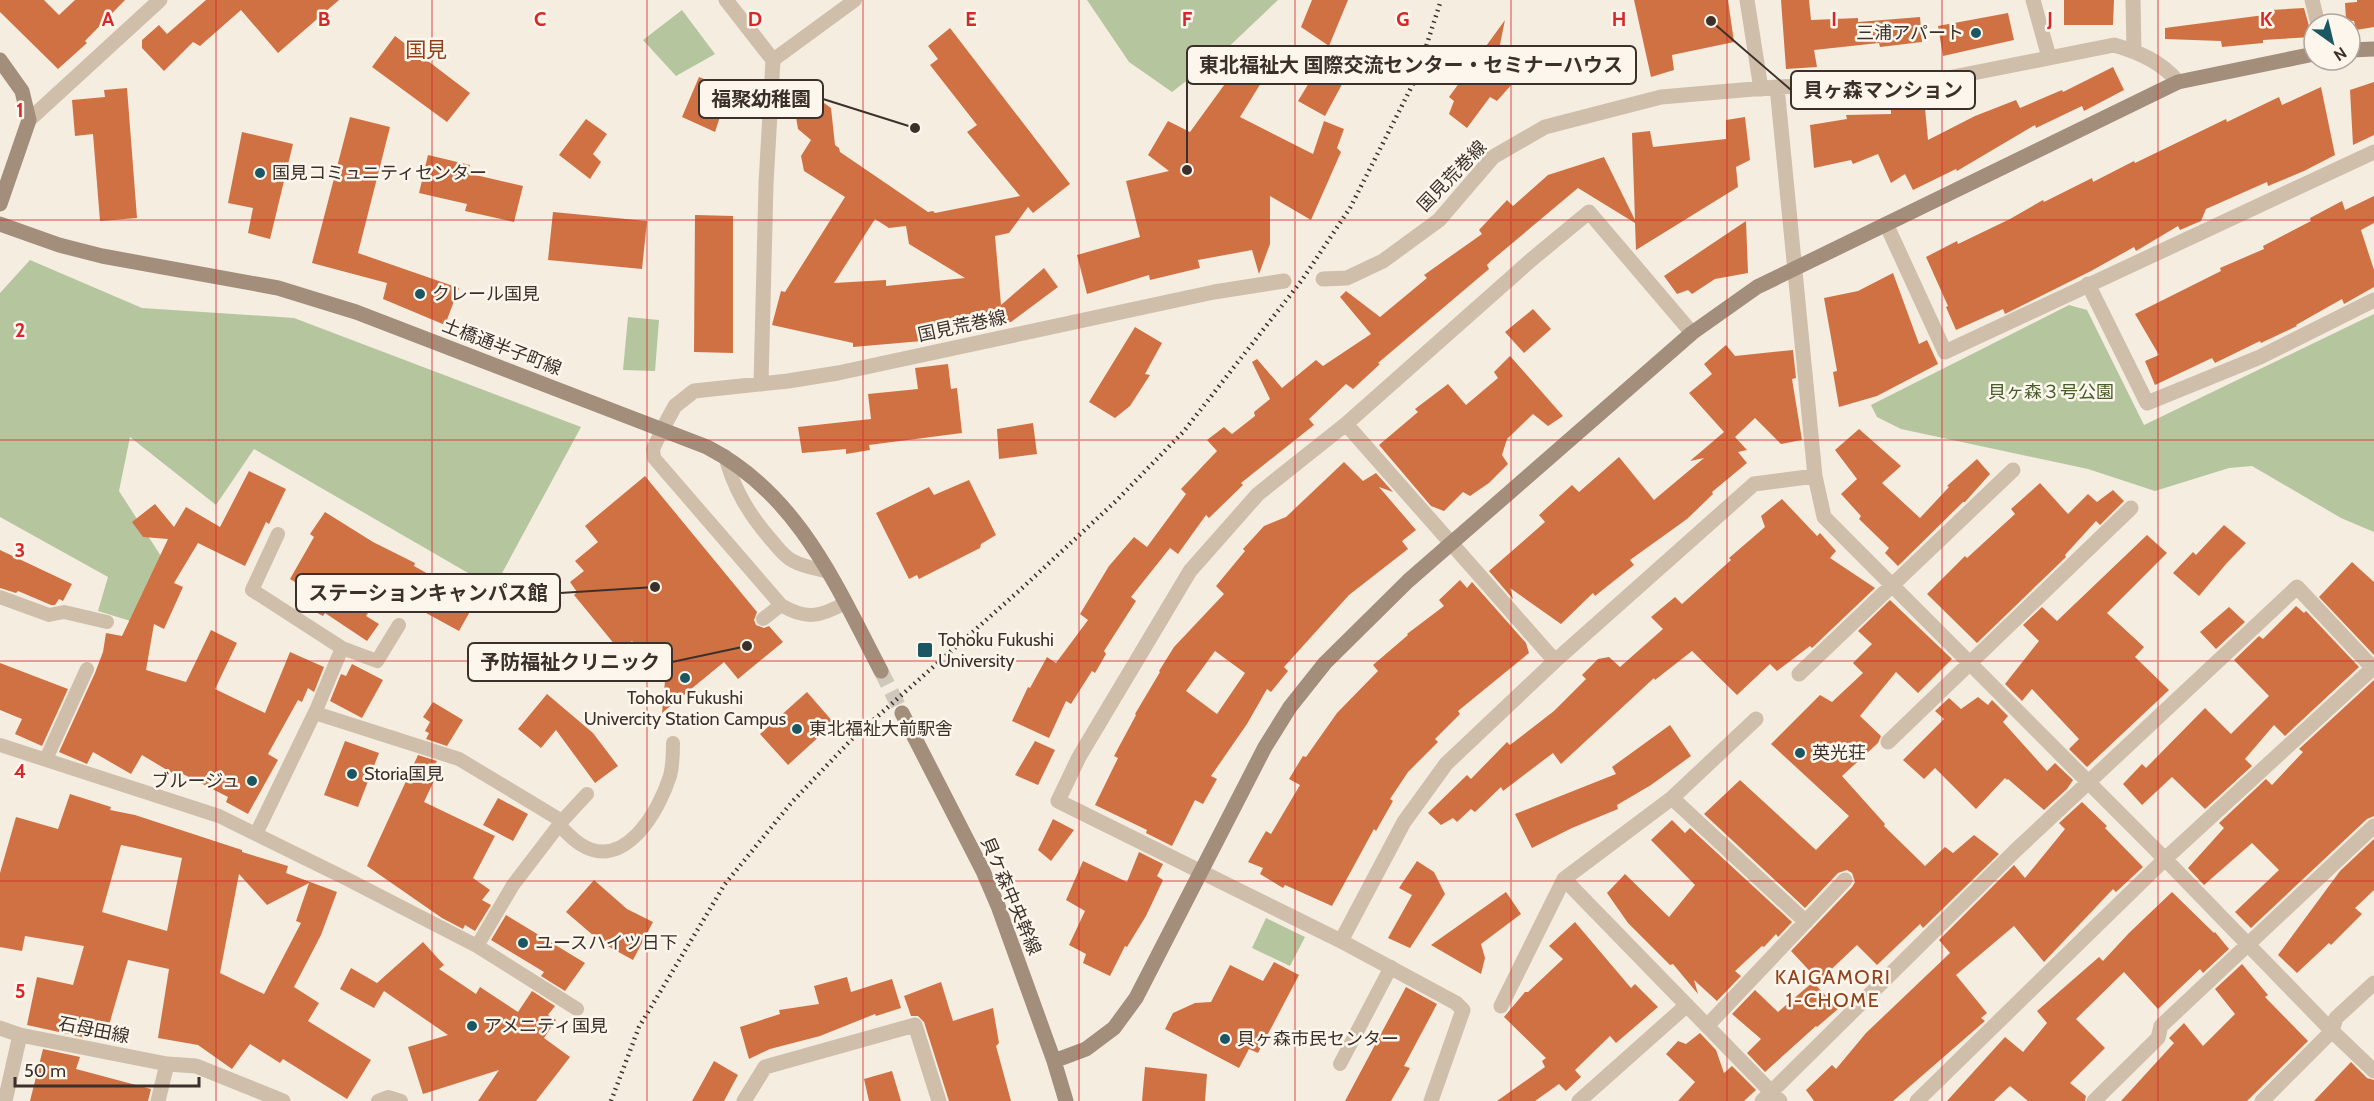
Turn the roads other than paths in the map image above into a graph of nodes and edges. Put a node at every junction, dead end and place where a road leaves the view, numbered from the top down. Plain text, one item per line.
1 (160, 0) edge
2 (726, 0) edge
3 (855, 0) edge
4 (1747, 0) edge
5 (2033, 0) edge
6 (2133, 0) edge
7 (2134, 51) junction
8 (2302, 56) edge
9 (2049, 57) junction
10 (0, 60) edge
11 (773, 60) junction
12 (2178, 82) junction
13 (1769, 88) junction
14 (28, 120) junction
15 (2374, 152) edge
16 (0, 204) edge
17 (0, 224) edge
18 (1887, 226) junction
19 (1794, 269) junction
20 (1323, 279) dead end
21 (1284, 281) dead end
22 (2088, 284) junction
23 (2374, 300) edge
24 (1692, 333) junction
25 (761, 384) junction
26 (1346, 424) junction
27 (663, 428) junction
28 (725, 456) junction
29 (2013, 470) dead end
30 (1815, 476) junction
31 (2131, 508) dead end
32 (278, 534) dead end
33 (1451, 543) junction
34 (830, 573) junction
35 (1892, 585) junction
36 (0, 597) edge
37 (845, 603) junction
38 (781, 605) junction
39 (763, 619) dead end
40 (106, 622) dead end
41 (399, 625) dead end
42 (342, 648) junction
43 (1555, 661) junction
44 (1969, 663) junction
45 (2374, 668) edge
46 (87, 669) dead end
47 (880, 671) tunnel mouth
48 (1799, 674) dead end
49 (315, 713) junction
50 (902, 713) tunnel mouth
51 (1756, 719) dead end
52 (1888, 742) dead end
53 (673, 743) dead end
54 (0, 745) edge
55 (46, 759) junction
56 (2088, 782) junction
57 (587, 794) dead end
58 (1672, 798) junction
59 (560, 823) junction
60 (2374, 826) edge
61 (256, 834) junction
62 (2165, 859) junction
63 (1201, 872) junction
64 (1564, 879) junction
65 (1845, 880) dead end
66 (1806, 922) junction
67 (1341, 941) junction
68 (2247, 945) junction
69 (477, 946) junction
70 (1391, 967) junction
71 (2374, 983) edge
72 (1687, 1005) junction
73 (1501, 1006) dead end
74 (577, 1009) dead end
75 (1707, 1026) junction
76 (0, 1028) edge
77 (2332, 1031) junction
78 (20, 1035) junction
79 (1054, 1061) junction
80 (1340, 1064) dead end
81 (166, 1065) junction
82 (2374, 1071) edge
83 (1771, 1098) edge
84 (5, 1101) edge
85 (158, 1101) edge
86 (283, 1101) edge
87 (378, 1101) edge
88 (401, 1101) edge
89 (744, 1101) edge
90 (939, 1101) edge
91 (1066, 1101) edge
92 (1431, 1101) edge
93 (1579, 1101) edge
94 (1917, 1101) edge
95 (2094, 1101) edge
96 (2262, 1101) edge

1 - 14 street
2 - 11 street
3 - 11 lane
4 - 13 street
5 - 9 street
6 - 7 street
7 - 9 street, 国見荒巻線
7 - 12 street, 国見荒巻線
8 - 12 street
9 - 13 street, 国見荒巻線
10 - 14 street
11 - 25 street
12 - 18 street
13 - 19 street
13 - 20 street, 国見荒巻線
14 - 16 street
15 - 22 street
17 - 27 street, 土橋通半子町線
18 - 19 street
18 - 22 street
19 - 24 street
19 - 30 street
21 - 25 street, 国見荒巻線
22 - 23 street
24 - 26 street
24 - 33 street
25 - 27 street, 国見荒巻線
26 - 33 street
26 - 63 street
27 - 28 street, 土橋通半子町線
27 - 38 lane
28 - 34 street, 土橋通半子町線
28 - 34 lane
29 - 35 street
30 - 35 street
30 - 43 street
31 - 44 street
32 - 42 lane
33 - 43 street
33 - 63 street
34 - 37 street, 土橋通半子町線
35 - 44 street
35 - 48 street
36 - 40 lane
37 - 38 lane
37 - 47 street, 土橋通半子町線
38 - 39 lane
41 - 42 lane
42 - 49 lane
43 - 67 street
44 - 52 street
44 - 56 street
45 - 56 street
45 - 62 street
46 - 55 lane
49 - 59 lane
49 - 61 lane
50 - 79 street, 貝ケ森中央幹線
51 - 58 street
53 - 59 lane
54 - 55 lane
55 - 61 lane
56 - 62 street
56 - 83 street
57 - 59 lane
58 - 64 street
58 - 66 street
59 - 69 lane
60 - 68 street
61 - 69 lane
62 - 68 street
62 - 94 street
63 - 67 street
63 - 79 street
64 - 72 street
64 - 73 street
65 - 66 street
66 - 75 street
67 - 70 street
68 - 77 street
68 - 95 street
69 - 74 lane
70 - 80 lane
70 - 92 street
71 - 77 street
72 - 75 street
72 - 93 street
75 - 83 street
76 - 78 street, 石母田線
77 - 82 street
77 - 96 street
78 - 81 street, 石母田線
78 - 84 street
79 - 91 street, 貝ケ森中央幹線
81 - 85 street
81 - 86 street, 石母田線
87 - 88 lane
89 - 90 street

